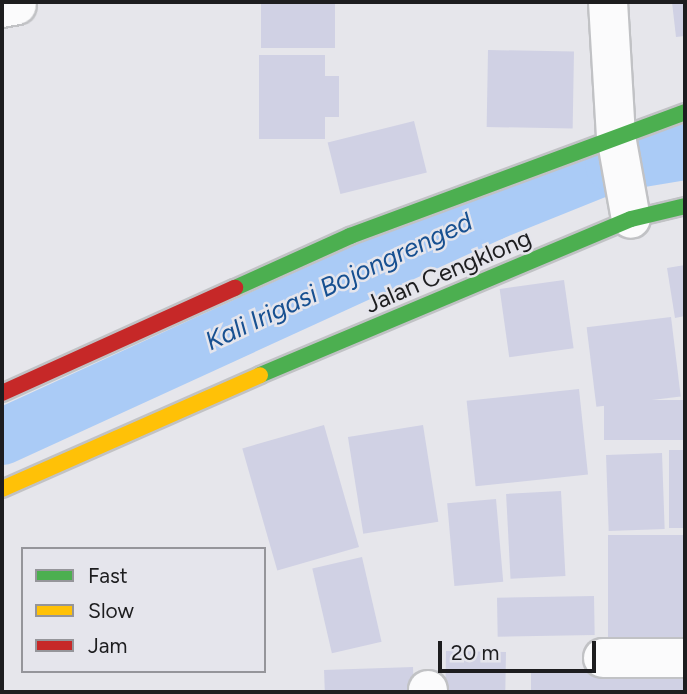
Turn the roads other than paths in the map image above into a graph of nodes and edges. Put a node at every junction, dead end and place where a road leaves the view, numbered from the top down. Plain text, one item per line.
1 (608, 2) edge
2 (685, 112) edge
3 (618, 142) junction
4 (685, 206) edge
5 (631, 211) junction
6 (2, 393) edge
7 (2, 489) edge
8 (603, 658) dead end
9 (685, 658) edge

1 - 3 street
2 - 3 main road
3 - 5 street
3 - 6 main road
4 - 5 main road, Jalan Cengklong
5 - 7 main road, Jalan Cengklong
8 - 9 street

